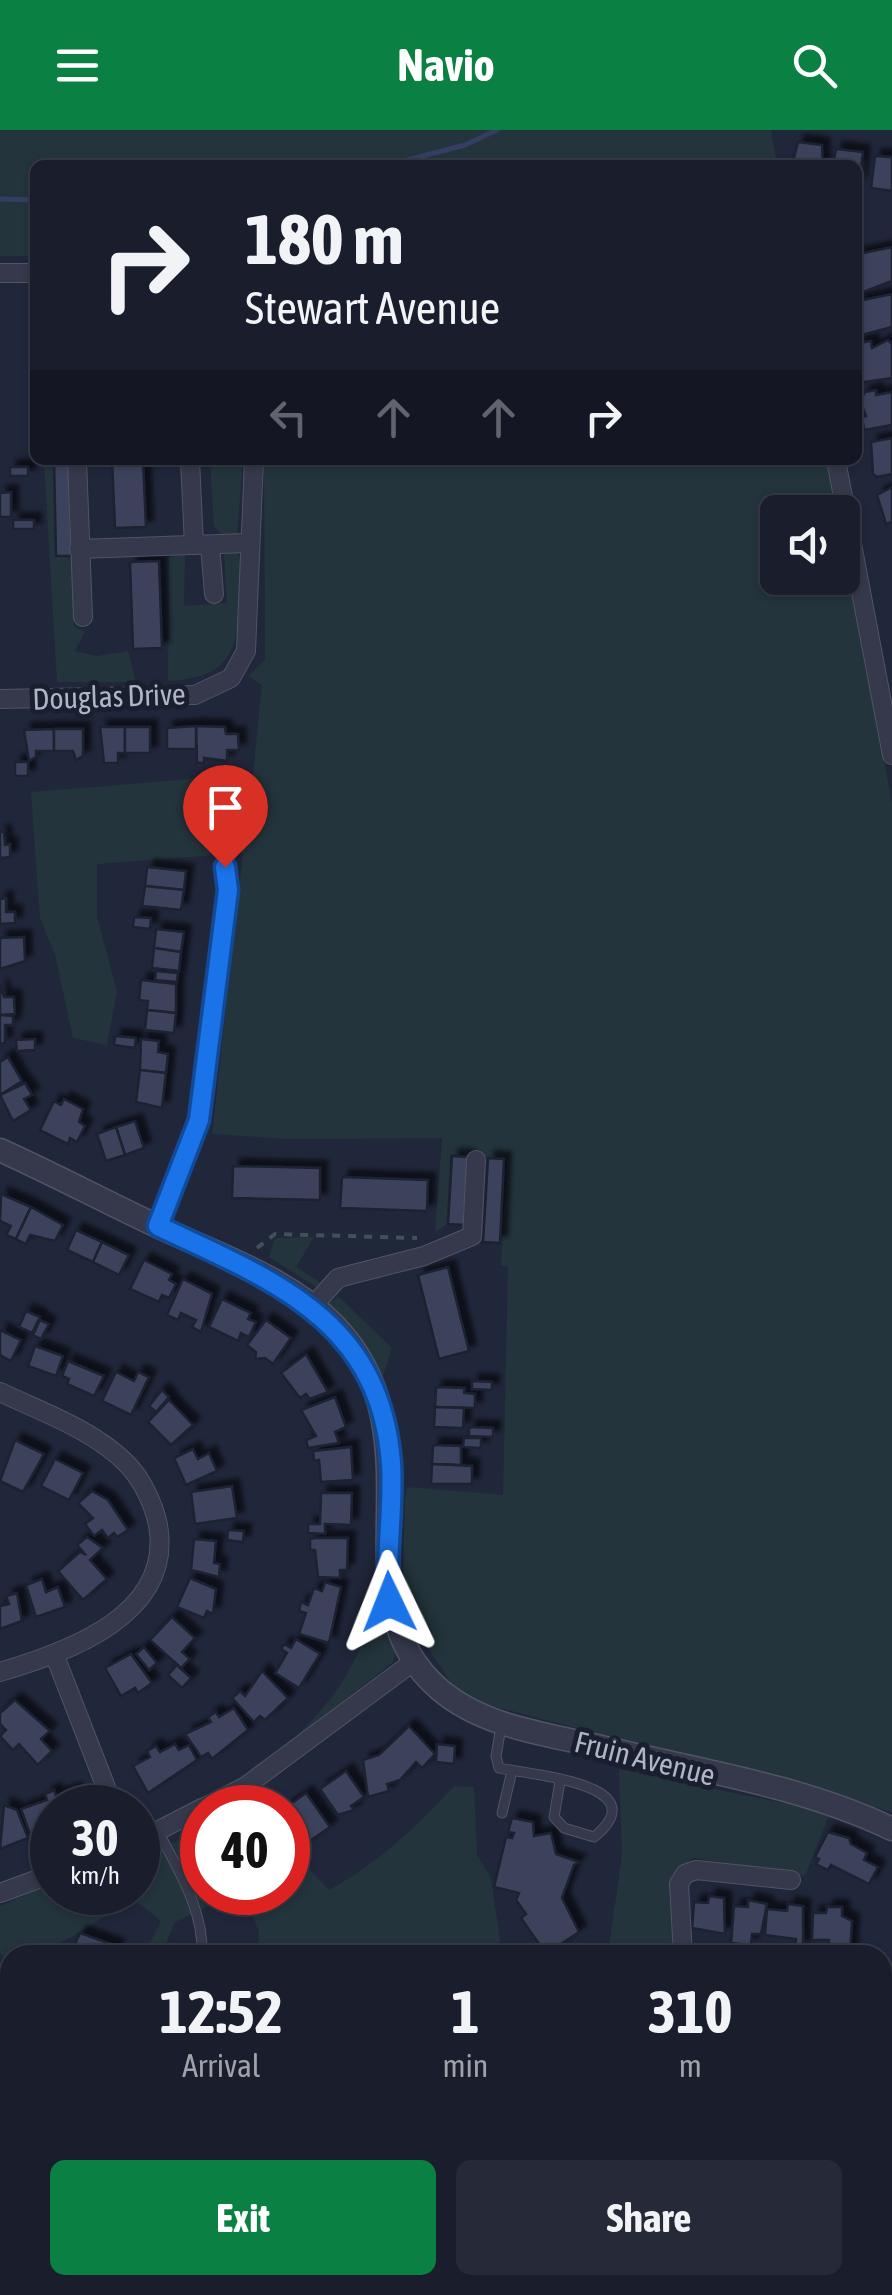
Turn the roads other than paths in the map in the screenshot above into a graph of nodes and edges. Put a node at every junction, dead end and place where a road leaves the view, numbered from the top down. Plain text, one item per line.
1 (0, 273) edge
2 (30, 273) edge
3 (77, 465) edge
4 (191, 465) edge
5 (254, 465) edge
6 (837, 465) edge
7 (247, 544) junction
8 (202, 545) junction
9 (80, 549) junction
10 (214, 594) dead end
11 (83, 617) dead end
12 (892, 642) edge
13 (872, 647) junction
14 (0, 699) edge
15 (892, 755) edge
16 (225, 867) dead end
17 (0, 1150) edge
18 (476, 1160) dead end
19 (158, 1226) junction
20 (312, 1307) junction
21 (0, 1392) edge
22 (55, 1656) junction
23 (413, 1662) junction
24 (0, 1672) edge
25 (502, 1724) junction
26 (512, 1770) junction
27 (560, 1780) junction
28 (105, 1785) edge
29 (247, 1785) edge
30 (502, 1814) dead end
31 (892, 1829) edge
32 (160, 1835) edge
33 (791, 1880) dead end
34 (30, 1882) edge
35 (0, 1894) edge
36 (202, 1945) edge
37 (682, 1945) edge

1 - 2 street
3 - 9 street
4 - 8 street
5 - 7 street, Douglas Drive
6 - 13 street
7 - 8 street
7 - 14 street, Douglas Drive
8 - 9 street
8 - 10 street
9 - 11 street
12 - 13 street
13 - 15 street
16 - 19 street
17 - 19 street, Fruin Avenue
18 - 20 street
19 - 20 street, Fruin Avenue
20 - 23 street, Fruin Avenue
21 - 22 street
22 - 24 street
22 - 28 street
23 - 25 street, Fruin Avenue
23 - 29 street
25 - 26 lane
25 - 31 street, Fruin Avenue
26 - 27 lane
26 - 30 lane
27 - 27 lane
32 - 36 lane
33 - 37 street
34 - 35 street

